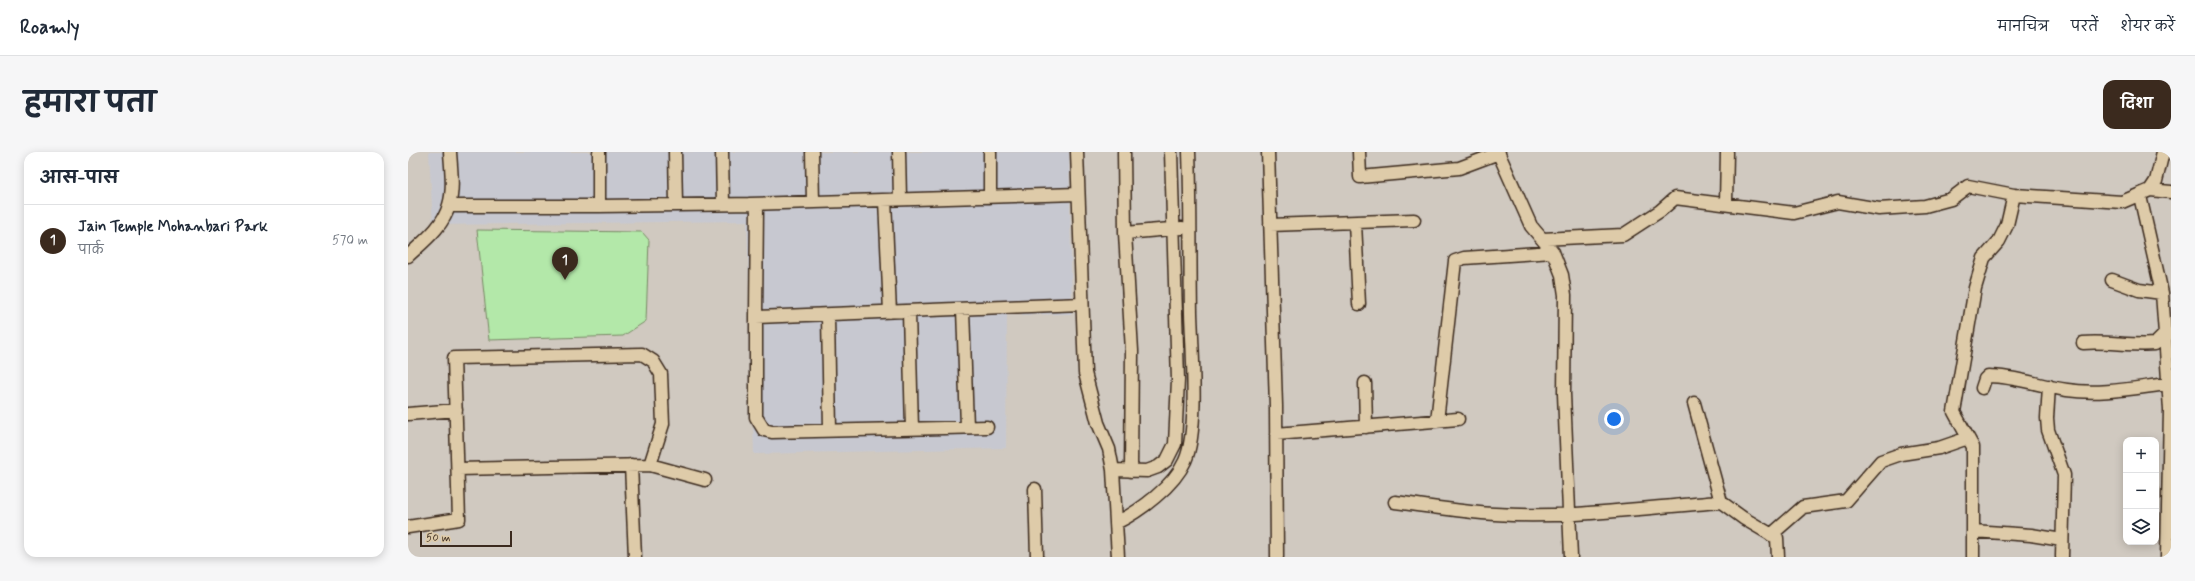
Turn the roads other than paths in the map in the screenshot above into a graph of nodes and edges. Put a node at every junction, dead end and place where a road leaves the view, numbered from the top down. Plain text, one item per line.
1 (450, 152) edge
2 (599, 152) edge
3 (675, 152) edge
4 (722, 152) edge
5 (812, 152) edge
6 (899, 152) edge
7 (990, 152) edge
8 (1077, 152) edge
9 (1124, 152) edge
10 (1171, 152) edge
11 (1189, 152) edge
12 (1268, 152) edge
13 (1359, 152) edge
14 (1498, 152) edge
15 (1727, 152) edge
16 (2163, 152) edge
17 (2150, 190) junction
18 (2171, 192) edge
19 (1078, 194) junction
20 (2014, 195) junction
21 (2140, 196) junction
22 (990, 197) junction
23 (900, 199) junction
24 (885, 200) junction
25 (813, 202) junction
26 (1726, 203) junction
27 (723, 204) junction
28 (748, 204) junction
29 (676, 205) junction
30 (449, 206) junction
31 (599, 206) junction
32 (1414, 220) dead end
33 (1355, 223) junction
34 (1270, 225) junction
35 (1182, 228) junction
36 (1125, 233) junction
37 (1542, 239) junction
38 (1553, 252) junction
39 (408, 256) edge
40 (2112, 280) dead end
41 (2162, 294) junction
42 (1082, 304) junction
43 (1359, 304) dead end
44 (963, 309) junction
45 (890, 312) junction
46 (909, 312) junction
47 (828, 316) junction
48 (756, 317) junction
49 (2168, 334) edge
50 (2083, 343) dead end
51 (1186, 379) junction
52 (1365, 383) dead end
53 (2167, 384) junction
54 (2049, 386) junction
55 (1982, 388) dead end
56 (1694, 403) dead end
57 (456, 410) junction
58 (408, 414) edge
59 (1458, 419) dead end
60 (1438, 421) junction
61 (1366, 426) junction
62 (967, 427) junction
63 (987, 427) dead end
64 (912, 429) junction
65 (830, 430) junction
66 (1276, 434) junction
67 (1968, 438) junction
68 (631, 465) junction
69 (650, 465) junction
70 (458, 469) junction
71 (1113, 470) junction
72 (1131, 470) junction
73 (1165, 473) junction
74 (705, 480) dead end
75 (1035, 489) dead end
76 (1395, 502) dead end
77 (1721, 502) junction
78 (1569, 513) junction
79 (1116, 523) junction
80 (408, 527) edge
81 (1973, 531) junction
82 (1771, 535) junction
83 (2062, 540) junction
84 (635, 557) edge
85 (1037, 557) edge
86 (1118, 557) edge
87 (1277, 557) edge
88 (1572, 557) edge
89 (1778, 557) edge
90 (1973, 557) edge
91 (2062, 557) edge
92 (2167, 557) edge

1 - 30 street
2 - 31 street
3 - 29 street
4 - 27 street
5 - 25 street
6 - 23 street
7 - 22 street
8 - 19 street
9 - 36 street
10 - 35 street
11 - 35 street
12 - 34 street
13 - 14 street
14 - 37 street
15 - 26 street
16 - 17 street
17 - 18 street
17 - 21 street
19 - 22 street
19 - 42 street
20 - 21 street
20 - 26 street
20 - 67 street
21 - 41 street
22 - 23 street
23 - 24 street
24 - 25 street
24 - 45 street
25 - 28 street
26 - 37 street
27 - 28 street
27 - 29 street
28 - 48 street
29 - 31 street
30 - 31 street
30 - 39 street
32 - 33 street
33 - 34 street
33 - 43 street
34 - 66 street
35 - 36 street
35 - 51 street
36 - 72 street
37 - 38 street
38 - 60 street
38 - 78 street
40 - 41 street
41 - 49 street
42 - 44 street
42 - 71 street
44 - 46 street
44 - 62 street
45 - 46 street
45 - 47 street
46 - 64 street
47 - 48 street
47 - 65 street
48 - 65 street
49 - 50 street
49 - 53 street
51 - 73 street
51 - 73 street
52 - 61 street
53 - 54 street
53 - 92 street
54 - 55 street
54 - 83 street
56 - 77 street
57 - 58 street
57 - 69 street
57 - 70 street
59 - 60 street
60 - 61 street
61 - 66 street
62 - 63 street
62 - 64 street
64 - 65 street
66 - 87 street
67 - 81 street
67 - 82 street
68 - 69 street
68 - 70 street
68 - 84 street
69 - 74 street
70 - 80 street
71 - 72 street
71 - 79 street
72 - 73 street
73 - 79 street
75 - 85 street
76 - 78 street
77 - 78 street
77 - 82 street
78 - 88 street
79 - 86 street
81 - 83 street
81 - 90 street
82 - 89 street
83 - 91 street

